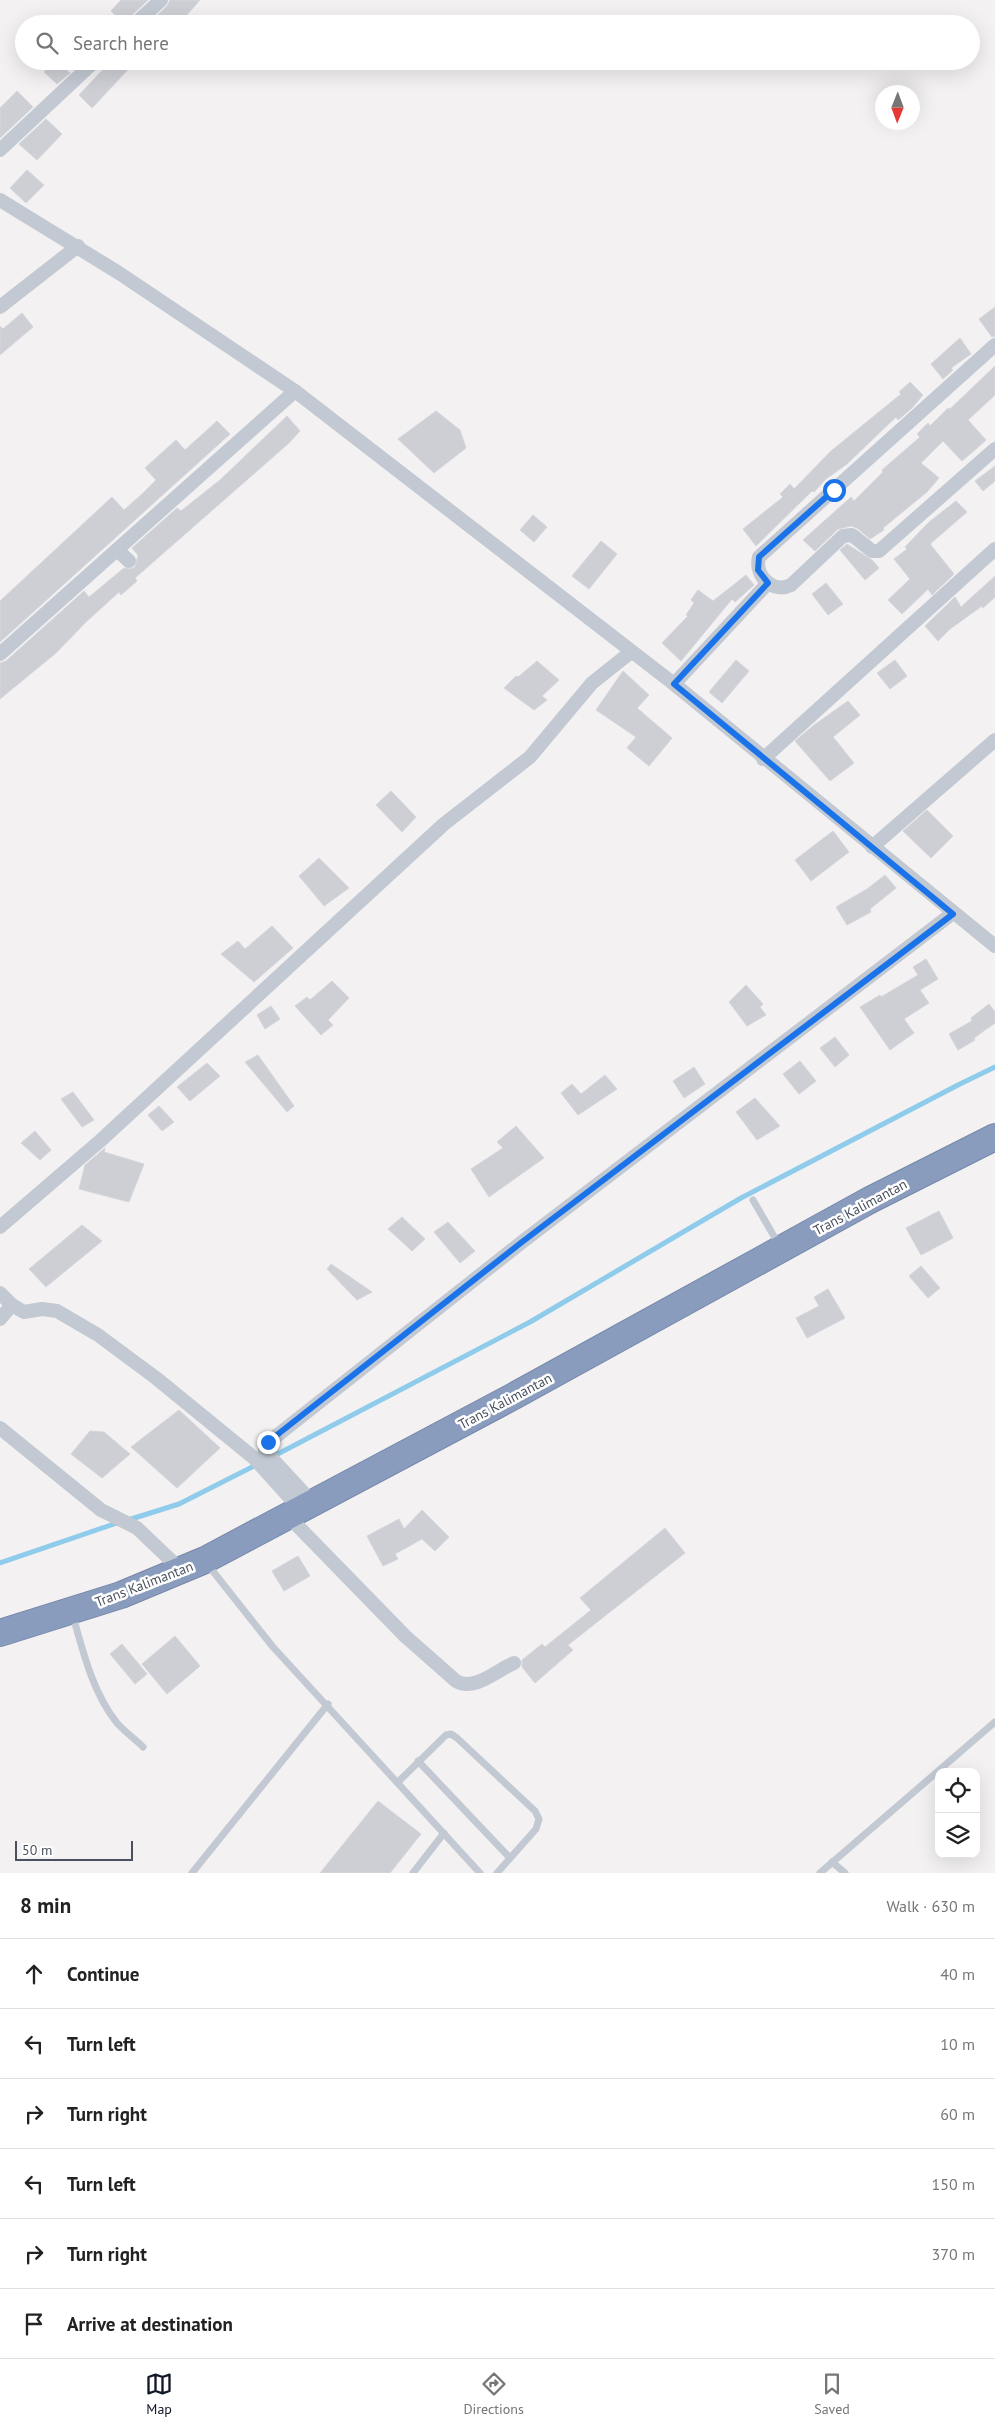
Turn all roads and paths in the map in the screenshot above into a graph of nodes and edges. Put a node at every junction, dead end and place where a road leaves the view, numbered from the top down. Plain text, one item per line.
1 (161, 0) edge
2 (145, 15) edge
3 (85, 70) edge
4 (0, 150) edge
5 (0, 200) edge
6 (78, 246) junction
7 (0, 307) edge
8 (995, 346) edge
9 (295, 391) junction
10 (995, 449) edge
11 (995, 549) edge
12 (117, 550) junction
13 (129, 561) dead end
14 (768, 583) junction
15 (631, 652) junction
16 (0, 654) edge
17 (674, 684) junction
18 (995, 740) edge
19 (763, 759) junction
20 (872, 847) junction
21 (953, 914) junction
22 (995, 946) edge
23 (995, 1136) edge
24 (753, 1200) dead end
25 (0, 1227) edge
26 (782, 1249) junction
27 (0, 1293) edge
28 (12, 1305) junction
29 (0, 1320) edge
30 (0, 1428) edge
31 (266, 1458) junction
32 (300, 1509) junction
33 (205, 1560) junction
34 (181, 1570) junction
35 (71, 1610) junction
36 (0, 1633) edge
37 (514, 1663) dead end
38 (328, 1704) junction
39 (995, 1722) edge
40 (143, 1747) dead end
41 (418, 1761) junction
42 (398, 1782) junction
43 (444, 1833) junction
44 (510, 1858) junction
45 (832, 1862) junction
46 (192, 1873) edge
47 (413, 1873) edge
48 (480, 1873) edge
49 (497, 1873) edge
50 (820, 1873) edge
51 (845, 1873) edge

1 - 2 street
3 - 4 street
5 - 6 street
6 - 7 street
6 - 9 street
8 - 14 street
9 - 12 street
9 - 15 street
10 - 14 street
11 - 19 street
12 - 13 street
12 - 16 street
14 - 17 street
15 - 17 street
15 - 25 street
17 - 19 street
18 - 20 street
19 - 20 street
20 - 21 street
21 - 22 street
21 - 31 street
23 - 26 highway, Trans Kalimantan
24 - 26 lane
26 - 32 highway, Trans Kalimantan
27 - 28 street
28 - 29 street
28 - 31 street
30 - 34 street
31 - 32 street
31 - 32 street
32 - 33 highway, Trans Kalimantan
32 - 37 street
33 - 34 highway, Trans Kalimantan
33 - 38 lane
34 - 35 highway, Trans Kalimantan
35 - 36 highway, Trans Kalimantan
35 - 40 lane
38 - 42 lane
38 - 46 lane
39 - 45 lane
41 - 42 lane
41 - 44 lane
41 - 44 lane
42 - 43 lane
43 - 47 lane
43 - 48 lane
44 - 49 lane
45 - 50 lane
45 - 51 lane

